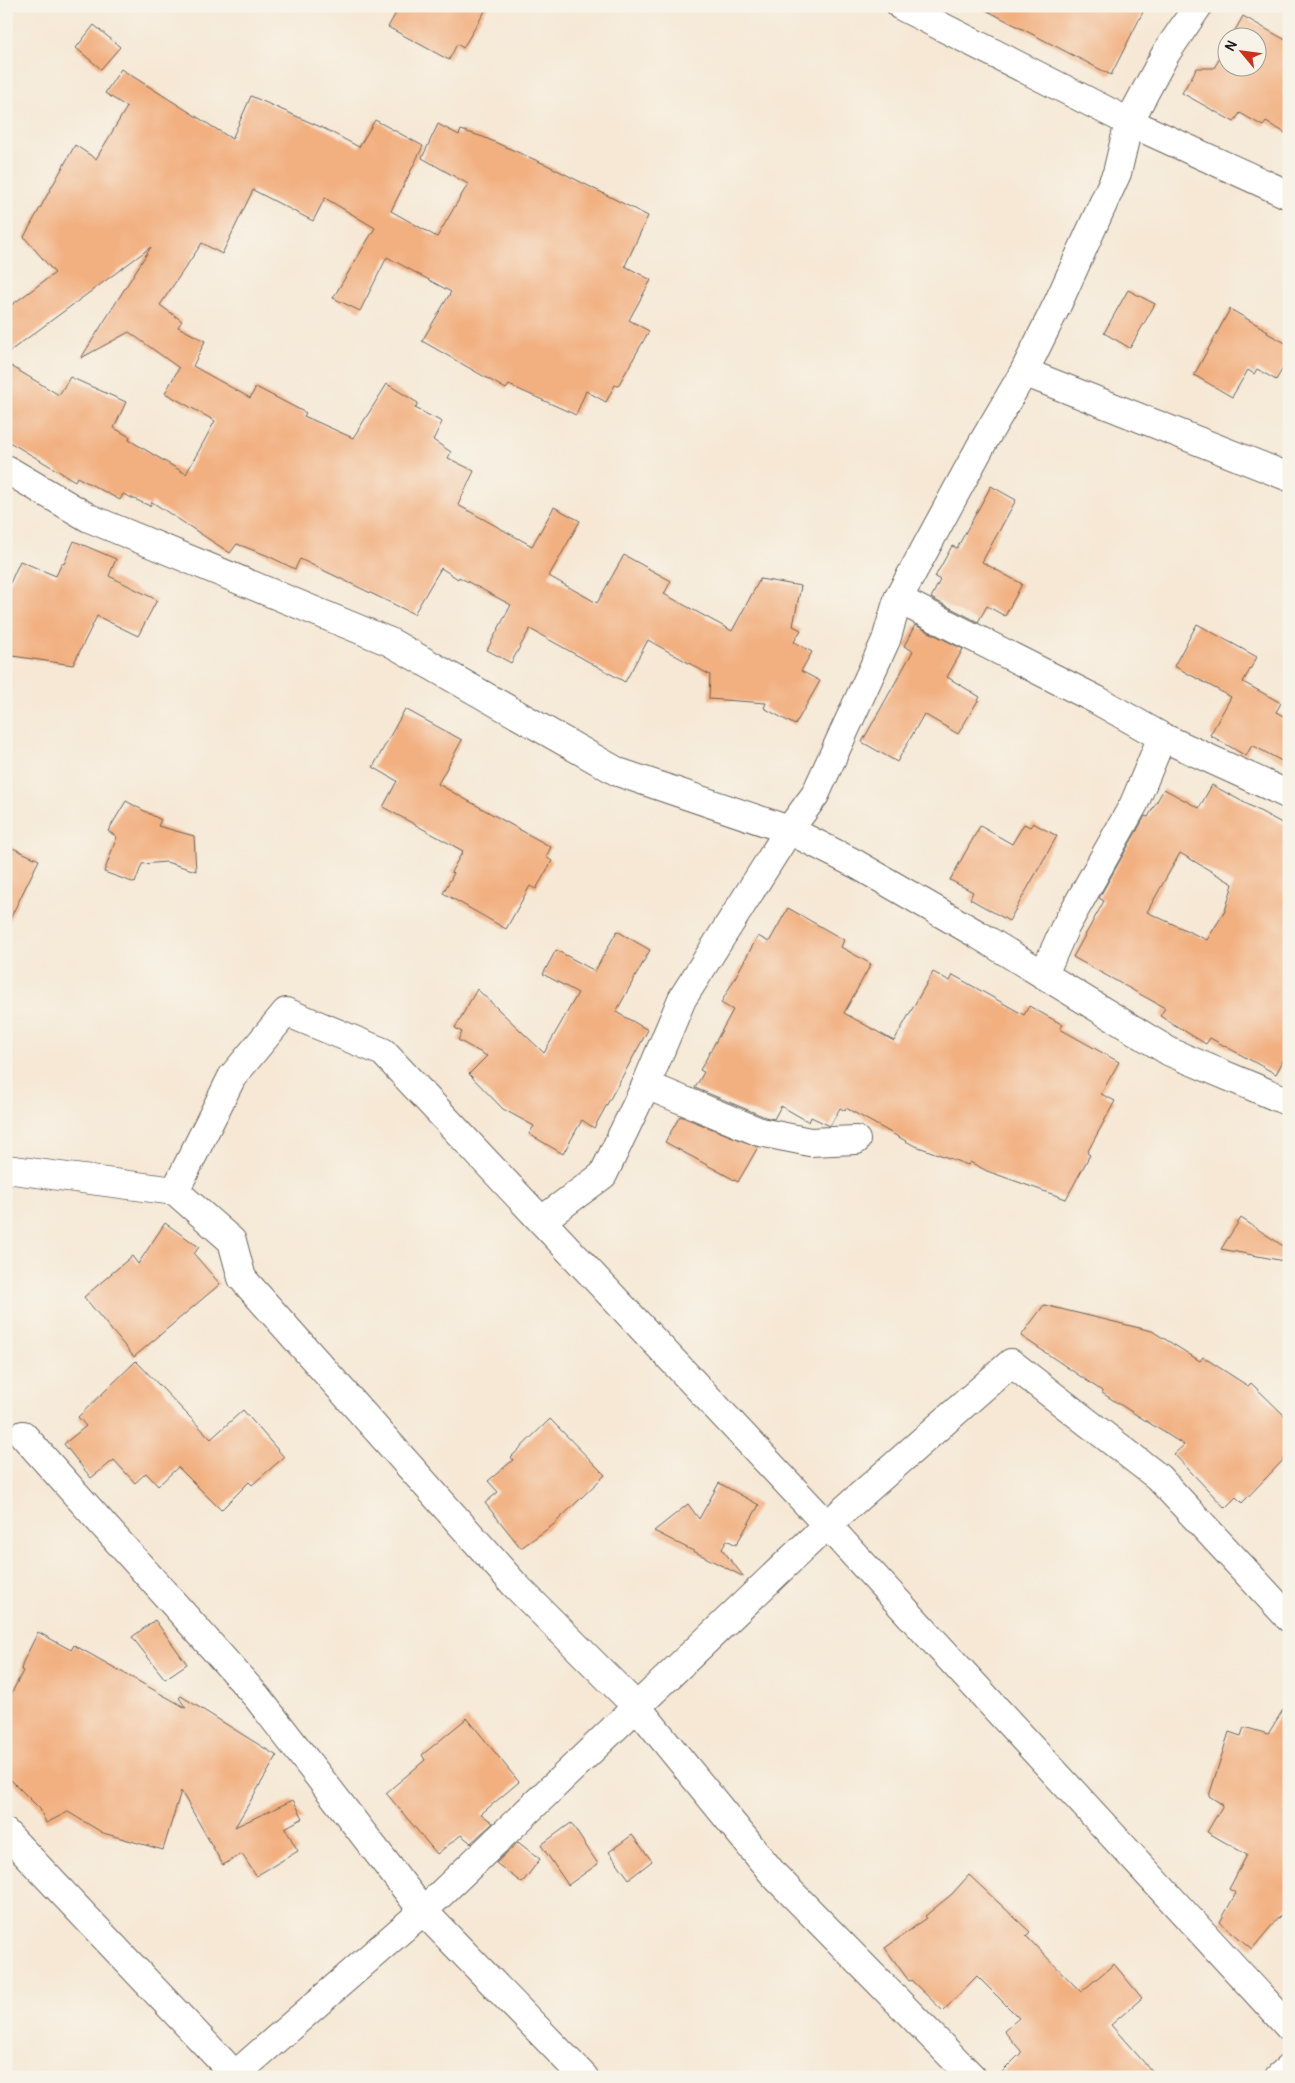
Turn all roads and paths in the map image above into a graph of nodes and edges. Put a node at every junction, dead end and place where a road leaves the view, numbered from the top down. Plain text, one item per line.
1 (901, 6) edge
2 (1198, 6) edge
3 (1129, 122) junction
4 (1289, 195) edge
5 (1024, 372) junction
6 (6, 469) edge
7 (1289, 477) edge
8 (898, 599) junction
9 (1162, 737) junction
10 (1289, 795) edge
11 (789, 830) junction
12 (1044, 974) junction
13 (646, 1086) junction
14 (1289, 1102) edge
15 (856, 1140) dead end
16 (6, 1168) edge
17 (175, 1190) junction
18 (542, 1220) junction
19 (23, 1435) dead end
20 (827, 1525) junction
21 (1289, 1618) edge
22 (638, 1708) junction
23 (6, 1833) edge
24 (423, 1912) junction
25 (1289, 2027) edge
26 (1289, 2068) edge
27 (235, 2076) edge
28 (584, 2077) edge
29 (972, 2077) edge
30 (1279, 2077) edge

1 - 3 street
2 - 3 street
3 - 4 street
3 - 5 street
5 - 7 street
5 - 8 street
6 - 11 street
8 - 9 street
8 - 11 street
9 - 10 street
9 - 12 street
11 - 12 street
11 - 13 street
12 - 14 street
13 - 15 street
13 - 18 street
16 - 17 street
17 - 18 street
17 - 22 street
18 - 20 street
19 - 24 street
20 - 21 street
20 - 22 street
20 - 25 street
22 - 24 street
22 - 29 street
23 - 27 street
24 - 27 street
24 - 28 street
26 - 30 street

